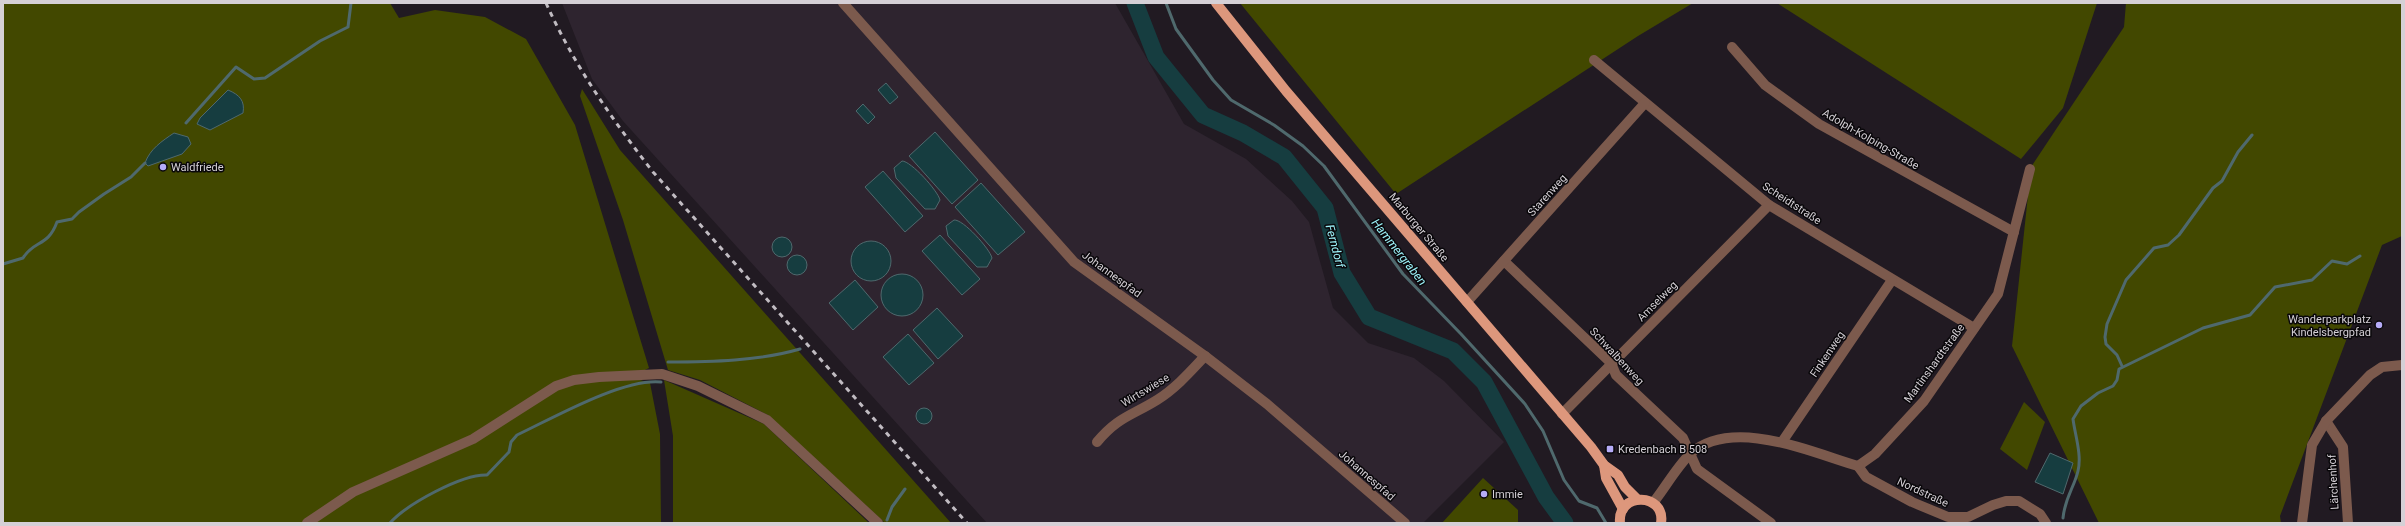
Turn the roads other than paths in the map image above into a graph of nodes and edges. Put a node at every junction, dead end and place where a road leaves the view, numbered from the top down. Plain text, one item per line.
1 (843, 3) edge
2 (1216, 3) edge
3 (1732, 47) dead end
4 (1594, 60) dead end
5 (1645, 103) junction
6 (2030, 169) dead end
7 (1769, 205) junction
8 (2014, 232) junction
9 (1504, 261) junction
10 (1892, 280) junction
11 (1466, 302) junction
12 (1974, 328) junction
13 (1205, 356) junction
14 (1611, 363) junction
15 (2402, 365) edge
16 (1562, 414) junction
17 (2326, 421) junction
18 (1097, 442) dead end
19 (1782, 442) junction
20 (1690, 454) junction
21 (1604, 465) junction
22 (1858, 466) junction
23 (1637, 499) junction
24 (1653, 503) junction
25 (1623, 508) junction
26 (1402, 522) edge
27 (307, 523) edge
28 (878, 523) edge
29 (1620, 523) edge
30 (1661, 523) edge
31 (1771, 523) edge
32 (2046, 523) edge
33 (2302, 523) edge
34 (2348, 523) edge

1 - 13 street, Johannespfad
2 - 11 main road, Marburger Straße
3 - 8 street, Adolph-Kolping-Straße
4 - 5 street, Scheidtstraße
5 - 7 street, Scheidtstraße
5 - 9 street, Starenweg
6 - 8 street, Martinshardtstraße
7 - 10 street, Scheidtstraße
7 - 14 street, Amselweg
8 - 12 street, Martinshardtstraße
9 - 11 street, Starenweg
9 - 14 street, Schwalbenweg
10 - 12 street, Scheidtstraße
10 - 19 street, Finkenweg
11 - 16 main road, Marburger Straße
12 - 22 street, Martinshardtstraße
13 - 18 street, Wirtswiese
13 - 26 street, Johannespfad
14 - 16 street, Amselweg
14 - 20 street, Schwalbenweg
15 - 17 street
16 - 21 main road, Marburger Straße
17 - 33 street
17 - 34 street, Lärchenhof
19 - 20 street
19 - 22 street
20 - 24 street
20 - 31 street, Schwalbenweg
21 - 23 main road, Marburger Straße
21 - 25 main road, Marburger Straße
22 - 32 street, Nordstraße
23 - 24 main road
23 - 25 main road
24 - 30 main road
25 - 29 main road
27 - 28 street

